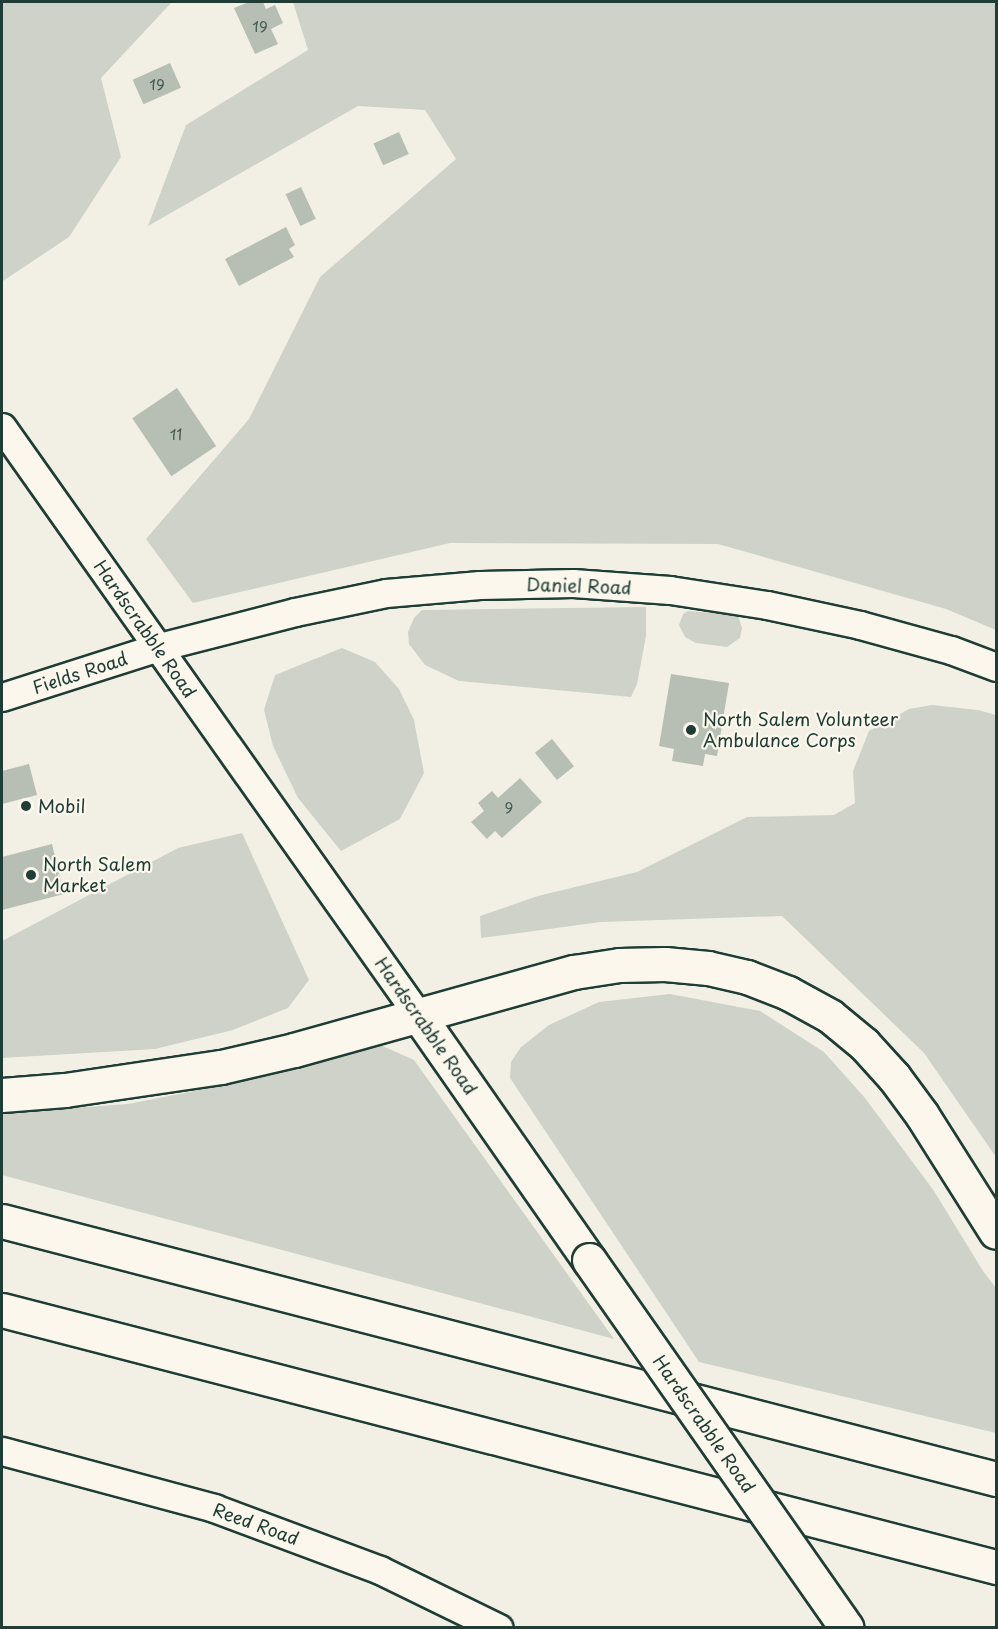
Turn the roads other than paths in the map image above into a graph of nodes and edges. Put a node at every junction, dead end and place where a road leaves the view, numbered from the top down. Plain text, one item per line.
1 (2, 427) edge
2 (159, 647) junction
3 (996, 667) edge
4 (2, 698) edge
5 (418, 1015) junction
6 (2, 1095) edge
7 (2, 1221) edge
8 (996, 1232) edge
9 (2, 1310) edge
10 (2, 1451) edge
11 (996, 1479) edge
12 (996, 1566) edge
13 (499, 1628) edge
14 (847, 1628) edge

1 - 2 street, Hardscrabble Road
2 - 3 street, Daniel Road
2 - 4 street, Fields Road
2 - 5 street, Hardscrabble Road
5 - 6 main road
5 - 8 main road
5 - 14 main road, Hardscrabble Road, bridge
7 - 11 main road
9 - 12 main road
10 - 13 street, Reed Road

